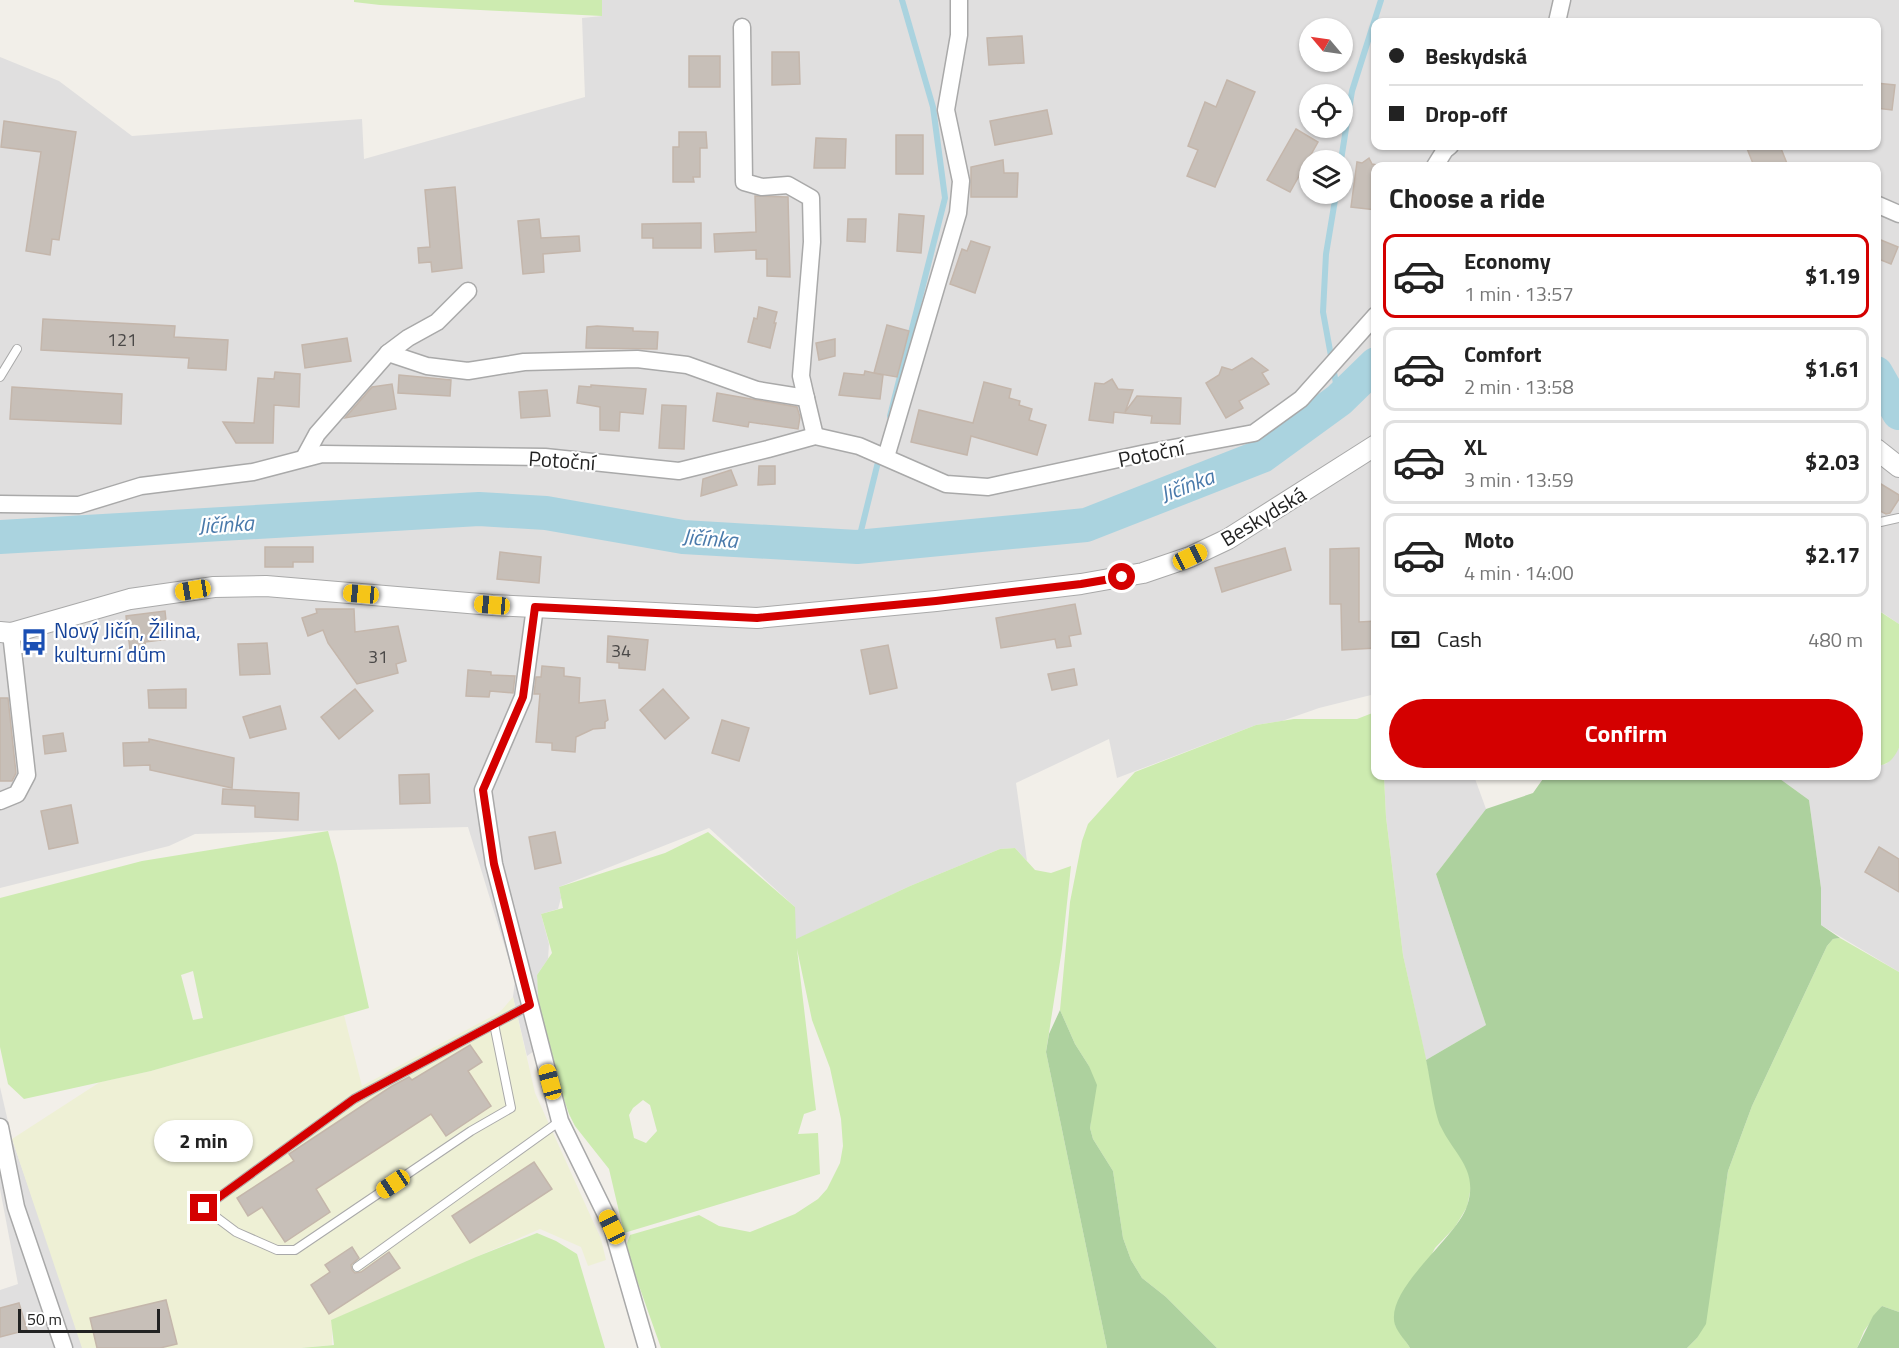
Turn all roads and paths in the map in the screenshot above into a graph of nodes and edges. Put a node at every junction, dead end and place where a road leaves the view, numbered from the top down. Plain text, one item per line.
1 (958, 0) edge
2 (1562, 0) edge
3 (1558, 18) edge
4 (742, 27) dead end
5 (1881, 206) edge
6 (1899, 214) edge
7 (468, 291) dead end
8 (1371, 321) edge
9 (17, 349) dead end
10 (388, 352) junction
11 (0, 377) edge
12 (806, 398) junction
13 (815, 436) junction
14 (1371, 449) edge
15 (1881, 453) edge
16 (886, 457) junction
17 (304, 458) junction
18 (1899, 467) edge
19 (0, 504) edge
20 (1899, 518) edge
21 (1881, 522) edge
22 (535, 607) junction
23 (5, 633) edge
24 (0, 801) edge
25 (530, 1005) junction
26 (494, 1024) junction
27 (560, 1121) junction
28 (0, 1127) edge
29 (357, 1267) dead end
30 (64, 1348) edge
31 (647, 1348) edge

1 - 16 street
2 - 3 street
4 - 12 street
5 - 6 street
7 - 10 street
8 - 16 street, Potoční
9 - 11 lane
10 - 12 street
10 - 17 street
12 - 13 street
13 - 16 street, Potoční
13 - 17 street, Potoční
14 - 22 street, Beskydská
15 - 18 street
17 - 19 street, Potoční
20 - 21 lane
22 - 23 street, Beskydská
22 - 25 street
23 - 24 street
25 - 26 lane
25 - 27 street
26 - 26 lane
27 - 29 lane
27 - 31 street
28 - 30 street

